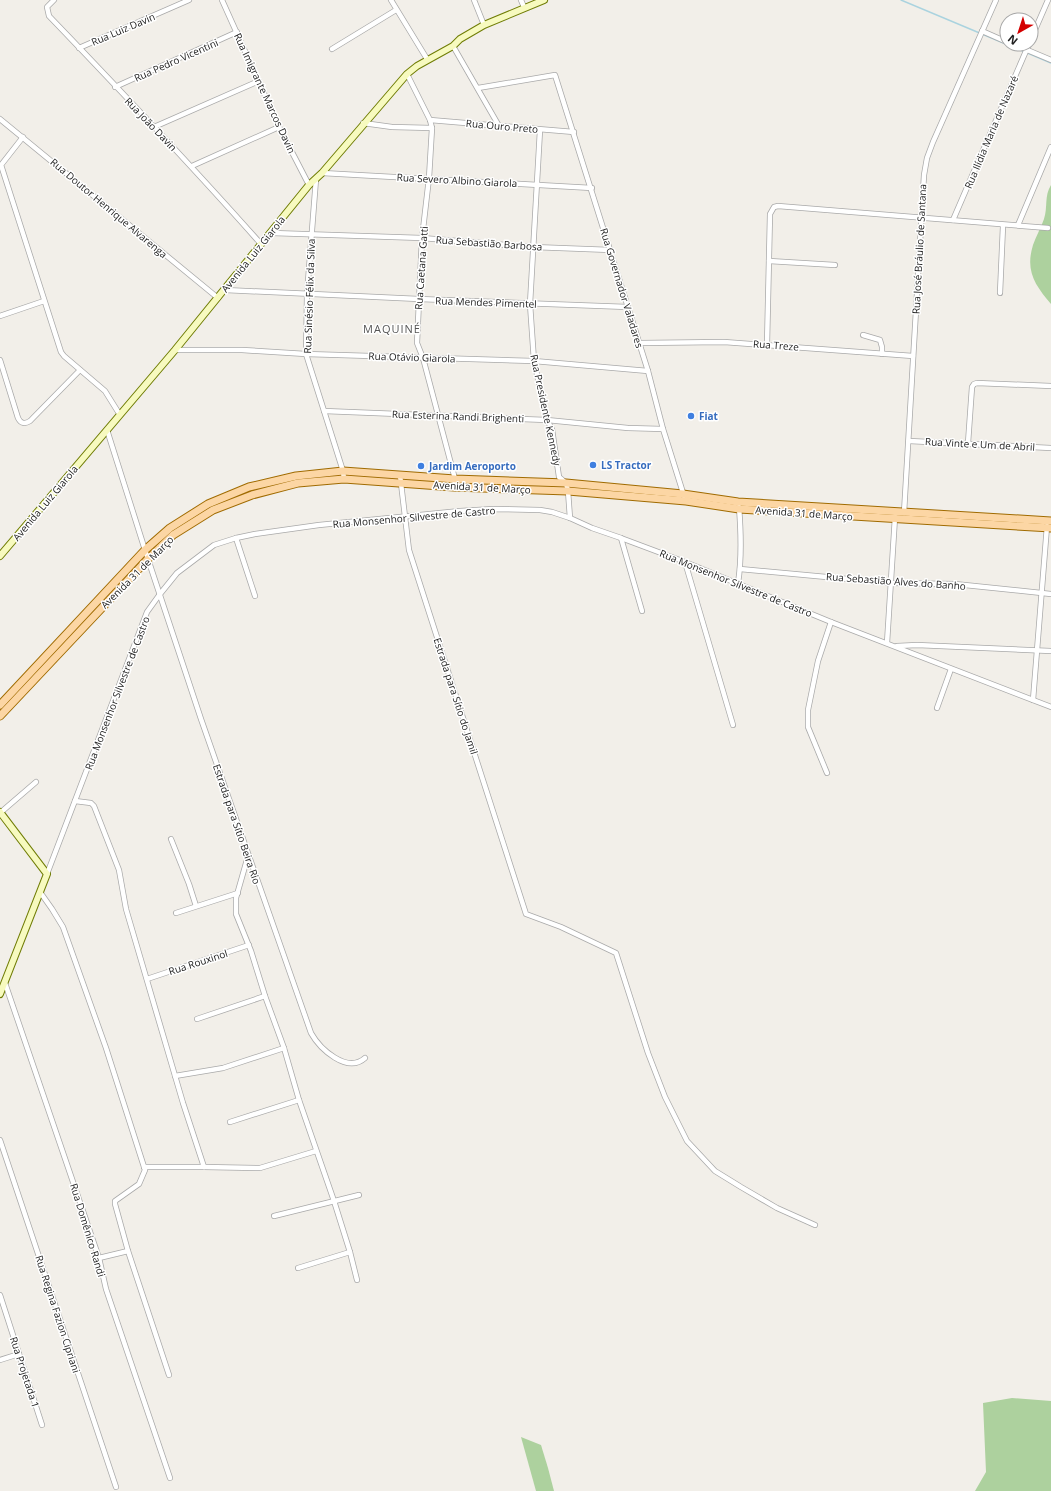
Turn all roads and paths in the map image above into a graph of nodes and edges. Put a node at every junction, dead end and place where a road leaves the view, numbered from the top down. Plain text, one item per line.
1 (189, 0) edge
2 (222, 0) edge
3 (391, 0) edge
4 (474, 0) edge
5 (521, 0) edge
6 (544, 0) edge
7 (996, 0) edge
8 (1048, 0) edge
9 (53, 1) edge
10 (524, 8) junction
11 (396, 10) junction
12 (1039, 21) edge
13 (484, 25) junction
14 (237, 32) junction
15 (981, 33) junction
16 (999, 39) edge
17 (453, 46) junction
18 (79, 48) junction
19 (332, 49) dead end
20 (1025, 52) edge
21 (1031, 52) edge
22 (427, 59) junction
23 (1051, 60) edge
24 (407, 74) junction
25 (259, 81) junction
26 (115, 87) junction
27 (478, 88) junction
28 (0, 119) edge
29 (430, 120) junction
30 (363, 123) junction
31 (499, 126) junction
32 (154, 127) junction
33 (280, 127) junction
34 (432, 128) junction
35 (540, 130) junction
36 (574, 132) junction
37 (23, 137) junction
38 (1051, 148) edge
39 (0, 165) edge
40 (192, 166) junction
41 (322, 173) junction
42 (429, 178) junction
43 (316, 179) junction
44 (538, 184) junction
45 (309, 185) junction
46 (592, 188) junction
47 (921, 219) junction
48 (953, 220) junction
49 (1018, 225) junction
50 (1003, 226) junction
51 (1048, 228) dead end
52 (272, 233) junction
53 (311, 235) junction
54 (422, 238) junction
55 (261, 244) junction
56 (533, 247) junction
57 (611, 250) junction
58 (769, 261) junction
59 (835, 265) dead end
60 (225, 290) junction
61 (1000, 293) dead end
62 (307, 294) junction
63 (218, 298) junction
64 (419, 299) junction
65 (44, 301) junction
66 (530, 304) junction
67 (628, 307) junction
68 (0, 316) edge
69 (863, 335) dead end
70 (639, 343) junction
71 (767, 345) junction
72 (175, 350) junction
73 (306, 354) junction
74 (882, 354) junction
75 (913, 356) junction
76 (422, 358) junction
77 (0, 360) edge
78 (534, 361) junction
79 (80, 370) junction
80 (648, 371) junction
81 (1051, 386) edge
82 (324, 411) junction
83 (120, 415) junction
84 (438, 415) junction
85 (547, 420) junction
86 (663, 429) junction
87 (107, 430) junction
88 (909, 440) junction
89 (968, 443) junction
90 (1051, 448) edge
91 (343, 471) junction
92 (400, 475) junction
93 (344, 479) junction
94 (297, 480) junction
95 (400, 483) junction
96 (454, 483) junction
97 (566, 483) junction
98 (568, 491) junction
99 (653, 494) junction
100 (684, 497) junction
101 (208, 504) junction
102 (738, 505) junction
103 (213, 510) junction
104 (895, 514) junction
105 (903, 515) junction
106 (404, 517) junction
107 (570, 518) junction
108 (1049, 524) edge
109 (236, 538) junction
110 (620, 538) junction
111 (144, 550) junction
112 (0, 556) edge
113 (148, 559) junction
114 (685, 562) junction
115 (740, 569) junction
116 (891, 582) junction
117 (738, 583) junction
118 (1042, 593) junction
119 (160, 594) junction
120 (1051, 594) edge
121 (255, 596) dead end
122 (642, 611) dead end
123 (831, 622) junction
124 (74, 632) junction
125 (887, 643) junction
126 (894, 646) junction
127 (1037, 650) junction
128 (1051, 651) edge
129 (951, 669) junction
130 (1033, 700) junction
131 (0, 705) edge
132 (1051, 707) edge
133 (937, 708) dead end
134 (0, 716) edge
135 (733, 725) dead end
136 (827, 773) dead end
137 (36, 782) dead end
138 (75, 801) junction
139 (0, 812) edge
140 (171, 839) dead end
141 (248, 856) junction
142 (47, 874) junction
143 (40, 892) junction
144 (238, 893) junction
145 (196, 906) junction
146 (176, 913) dead end
147 (249, 945) junction
148 (147, 979) junction
149 (5, 983) junction
150 (0, 994) edge
151 (265, 996) junction
152 (198, 1019) dead end
153 (284, 1048) junction
154 (365, 1058) dead end
155 (175, 1076) junction
156 (299, 1100) junction
157 (230, 1122) dead end
158 (0, 1140) edge
159 (316, 1151) junction
160 (144, 1167) junction
161 (204, 1167) junction
162 (359, 1195) dead end
163 (334, 1201) junction
164 (274, 1216) dead end
165 (815, 1225) dead end
166 (128, 1251) junction
167 (350, 1252) junction
168 (99, 1258) junction
169 (298, 1268) dead end
170 (357, 1280) dead end
171 (0, 1295) edge
172 (19, 1354) junction
173 (0, 1360) edge
174 (169, 1375) dead end
175 (42, 1425) dead end
176 (170, 1478) dead end
177 (116, 1488) dead end

1 - 18 street, Rua Luiz Davin
2 - 14 street, Rua Imigrante Marcos Davin
3 - 11 street
4 - 13 street
5 - 10 street
6 - 10 street, Avenida Luiz Giarola
7 - 15 street, Rua José Bráulio de Santana
8 - 12 street
9 - 18 street, Rua João Davin
10 - 13 street, Avenida Luiz Giarola
11 - 19 street
11 - 22 street
13 - 17 street, Avenida Luiz Giarola
14 - 25 street, Rua Imigrante Marcos Davin
14 - 26 street, Rua Pedro Vicentini
15 - 16 street
15 - 47 street, Rua José Bráulio de Santana
17 - 22 street, Avenida Luiz Giarola
17 - 27 street
18 - 26 street, Rua João Davin
20 - 48 street, Rua Ilídia Maria de Nazaré
21 - 23 street
22 - 24 street, Avenida Luiz Giarola
24 - 29 street, Rua Caetana Gatti
24 - 30 street, Avenida Luiz Giarola
25 - 32 street
25 - 33 street, Rua Imigrante Marcos Davin
26 - 32 street, Rua João Davin
27 - 31 street
27 - 36 street, Rua Governador Valadares
28 - 37 street, Rua Doutor Henrique Alvarenga
29 - 31 street, Rua Ouro Preto
29 - 34 street, Rua Caetana Gatti
30 - 34 street
30 - 41 street, Avenida Luiz Giarola
31 - 35 street, Rua Ouro Preto
32 - 40 street, Rua João Davin
33 - 40 street
33 - 45 street, Rua Imigrante Marcos Davin
34 - 42 street, Rua Caetana Gatti
35 - 36 street, Rua Ouro Preto
35 - 44 street, Rua Presidente Kennedy
36 - 46 street, Rua Governador Valadares
37 - 39 street
37 - 63 street, Rua Doutor Henrique Alvarenga
38 - 49 street
39 - 65 street
40 - 55 street, Rua João Davin
41 - 42 street, Rua Severo Albino Giarola
41 - 43 street, Avenida Luiz Giarola
42 - 44 street, Rua Severo Albino Giarola
42 - 54 street, Rua Caetana Gatti
43 - 45 street, Avenida Luiz Giarola
43 - 53 street, Rua Sinésio Félix da Silva
44 - 46 street, Rua Severo Albino Giarola
44 - 56 street, Rua Presidente Kennedy
45 - 52 street, Avenida Luiz Giarola
46 - 57 street, Rua Governador Valadares
47 - 48 street
47 - 58 street
47 - 75 street, Rua José Bráulio de Santana
48 - 50 street
49 - 50 street
49 - 51 street
50 - 61 street
52 - 53 street, Rua Sebastião Barbosa
52 - 55 street, Avenida Luiz Giarola
53 - 54 street, Rua Sebastião Barbosa
53 - 62 street, Rua Sinésio Félix da Silva
54 - 56 street, Rua Sebastião Barbosa
54 - 64 street, Rua Caetana Gatti
55 - 60 street, Avenida Luiz Giarola
56 - 57 street, Rua Sebastião Barbosa
56 - 66 street, Rua Presidente Kennedy
57 - 67 street, Rua Governador Valadares
58 - 59 street
58 - 71 street
60 - 62 street, Rua Mendes Pimentel
60 - 63 street, Avenida Luiz Giarola
62 - 64 street, Rua Mendes Pimentel
62 - 73 street, Rua Sinésio Félix da Silva
63 - 72 street, Avenida Luiz Giarola
64 - 66 street, Rua Mendes Pimentel
64 - 76 street, Rua Caetana Gatti
65 - 68 street
65 - 79 street
66 - 67 street, Rua Mendes Pimentel
66 - 78 street, Rua Presidente Kennedy
67 - 70 street, Rua Governador Valadares
69 - 74 street
70 - 71 street, Rua Treze
70 - 80 street, Rua Governador Valadares
71 - 74 street, Rua Treze
72 - 73 street, Rua Otávio Giarola
72 - 83 street, Avenida Luiz Giarola
73 - 76 street, Rua Otávio Giarola
73 - 82 street, Rua Sinésio Félix da Silva
74 - 75 street, Rua Treze
75 - 88 street, Rua José Bráulio de Santana
76 - 78 street, Rua Otávio Giarola
76 - 84 street, Rua Caetana Gatti
77 - 79 street
78 - 80 street, Rua Otávio Giarola
78 - 85 street, Rua Presidente Kennedy
79 - 83 street
80 - 86 street, Rua Governador Valadares
81 - 89 street
82 - 84 street, Rua Esterina Randi Brighenti
82 - 91 street, Rua Sinésio Félix da Silva
83 - 87 street, Avenida Luiz Giarola
84 - 85 street, Rua Esterina Randi Brighenti
84 - 96 street, Rua Caetana Gatti
85 - 86 street, Rua Esterina Randi Brighenti
85 - 97 street, Rua Presidente Kennedy
86 - 100 street, Rua Governador Valadares
87 - 111 street, Estrada para Sítio Beira Rio
87 - 112 street, Avenida Luiz Giarola
88 - 89 street, Rua Vinte e Um de Abril
88 - 105 street, Rua José Bráulio de Santana
89 - 90 street, Rua Vinte e Um de Abril
91 - 92 main road, Avenida 31 de Março
91 - 93 street, Rua Sinésio Félix da Silva
91 - 94 main road, Avenida 31 de Março
92 - 95 street, Estrada para Sítio do Jamil
92 - 96 main road, Avenida 31 de Março
93 - 94 main road, Avenida 31 de Março
93 - 95 main road, Avenida 31 de Março
94 - 101 main road, Avenida 31 de Março
94 - 103 main road, Avenida 31 de Março
95 - 96 main road, Avenida 31 de Março
95 - 106 street, Estrada para Sítio do Jamil
96 - 97 main road, Avenida 31 de Março
96 - 98 main road, Avenida 31 de Março
97 - 98 street, Rua Presidente Kennedy
97 - 99 main road, Avenida 31 de Março
98 - 99 main road, Avenida 31 de Março
98 - 107 street, Rua Presidente Kennedy
99 - 100 main road, Avenida 31 de Março
100 - 102 main road, Avenida 31 de Março
101 - 103 main road
101 - 111 main road, Avenida 31 de Março
102 - 104 main road, Avenida 31 de Março
102 - 115 street
103 - 113 main road, Avenida 31 de Março
104 - 105 main road, Avenida 31 de Março
104 - 116 street
105 - 108 main road, Avenida 31 de Março
106 - 107 street, Rua Monsenhor Silvestre de Castro
106 - 109 street, Rua Monsenhor Silvestre de Castro
106 - 165 street, Estrada para Sítio do Jamil
107 - 110 street, Rua Monsenhor Silvestre de Castro
108 - 118 street
109 - 119 street, Rua Monsenhor Silvestre de Castro
109 - 121 street
110 - 114 street, Rua Monsenhor Silvestre de Castro
110 - 122 street
111 - 113 street, Estrada para Sítio Beira Rio
111 - 124 main road, Avenida 31 de Março
113 - 119 street, Estrada para Sítio Beira Rio
113 - 124 main road, Avenida 31 de Março
114 - 117 street, Rua Monsenhor Silvestre de Castro
114 - 135 street
115 - 116 street, Rua Sebastião Alves do Banho
115 - 117 street
116 - 118 street, Rua Sebastião Alves do Banho
116 - 125 street
117 - 123 street, Rua Monsenhor Silvestre de Castro
118 - 120 street, Rua Sebastião Alves do Banho
118 - 127 street
119 - 138 street, Rua Monsenhor Silvestre de Castro
119 - 141 street, Estrada para Sítio Beira Rio
123 - 125 street, Rua Monsenhor Silvestre de Castro
123 - 136 street
124 - 131 main road, Avenida 31 de Março
124 - 134 main road, Avenida 31 de Março
125 - 126 street, Rua Monsenhor Silvestre de Castro
126 - 127 street
126 - 129 street, Rua Monsenhor Silvestre de Castro
127 - 128 street
127 - 130 street
129 - 130 street, Rua Monsenhor Silvestre de Castro
129 - 133 street
130 - 132 street, Rua Monsenhor Silvestre de Castro
137 - 139 street
138 - 142 street, Rua Monsenhor Silvestre de Castro
138 - 148 street
139 - 142 street
140 - 145 street
141 - 144 street
141 - 154 street, Estrada para Sítio Beira Rio
142 - 143 street
143 - 149 street
143 - 160 street
144 - 145 street
144 - 147 street
145 - 146 street
147 - 148 street, Rua Rouxinol
147 - 151 street
148 - 155 street
149 - 150 street
149 - 168 street, Rua Domênico Randi
151 - 152 street
151 - 153 street
153 - 155 street
153 - 156 street
155 - 161 street
156 - 157 street
156 - 159 street
158 - 177 street, Rua Regina Fazion Cipriani
159 - 161 street
159 - 163 street
160 - 161 street
160 - 166 street
162 - 163 street
163 - 164 street
163 - 167 street
166 - 168 street
166 - 174 street
167 - 169 street
167 - 170 street
168 - 176 street, Rua Domênico Randi
171 - 172 street, Rua Projetada 1
172 - 173 street
172 - 175 street, Rua Projetada 1

